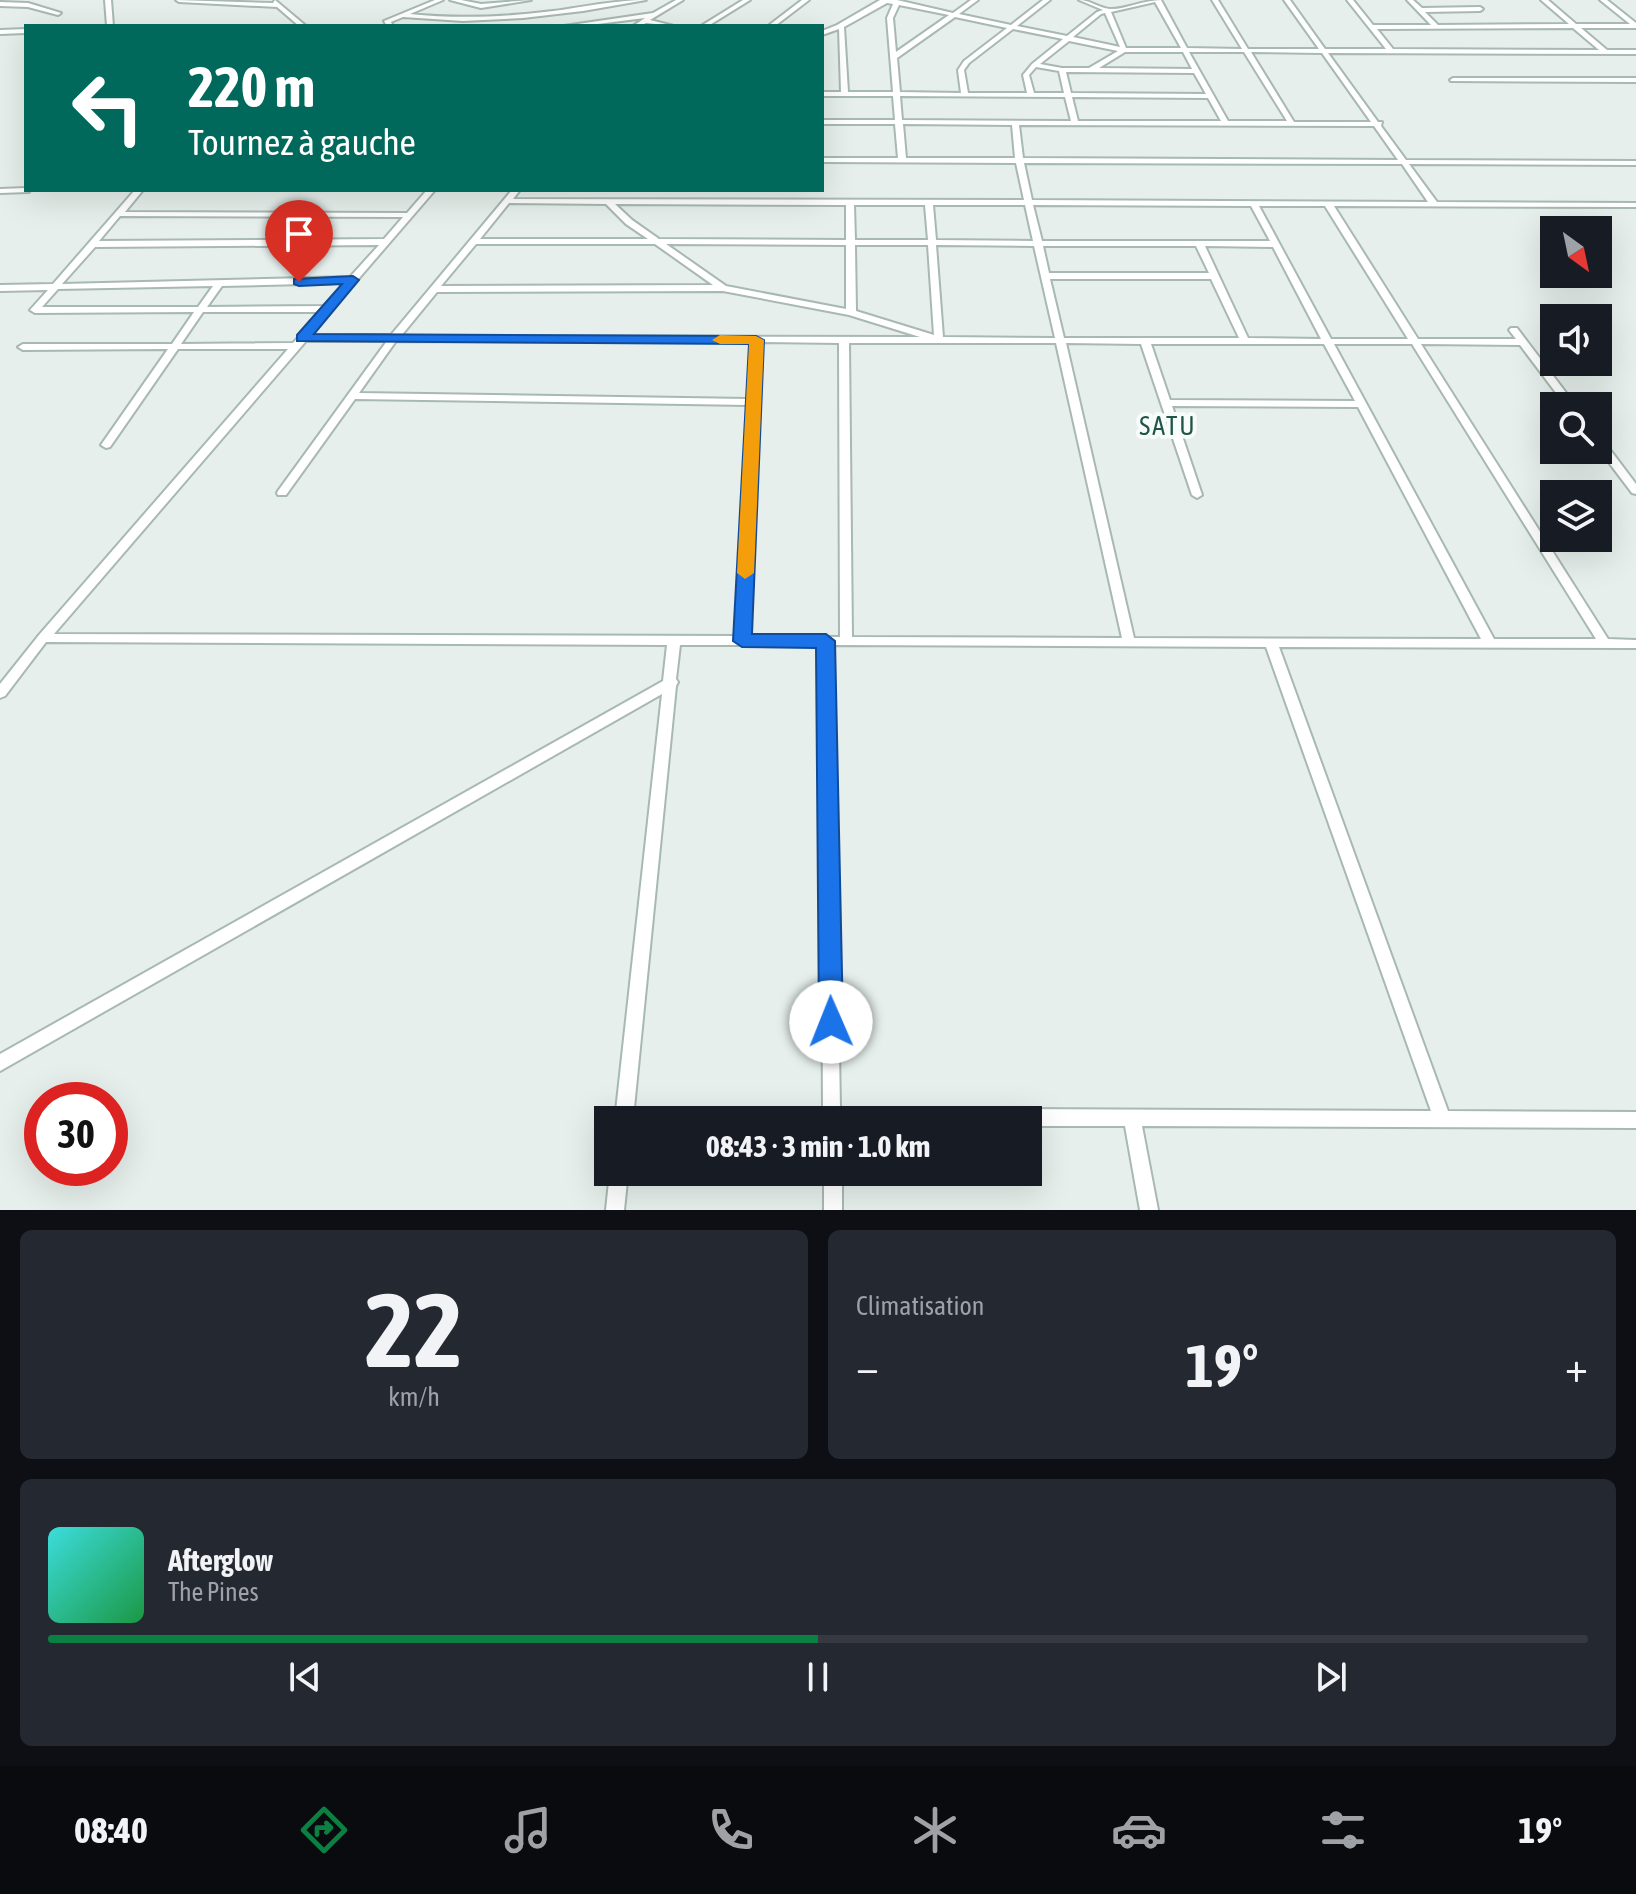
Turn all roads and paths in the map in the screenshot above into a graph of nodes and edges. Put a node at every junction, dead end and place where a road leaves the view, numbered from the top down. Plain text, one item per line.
1 (28, 0) edge
2 (108, 0) edge
3 (179, 0) edge
4 (440, 0) edge
5 (453, 0) edge
6 (528, 0) edge
7 (643, 0) edge
8 (680, 0) edge
9 (747, 0) edge
10 (806, 0) edge
11 (972, 0) edge
12 (1047, 0) edge
13 (1082, 0) edge
14 (1158, 0) edge
15 (1215, 0) edge
16 (1287, 0) edge
17 (1350, 0) edge
18 (1410, 0) edge
19 (1470, 0) edge
20 (1544, 0) edge
21 (1603, 0) edge
22 (890, 1) edge
23 (276, 2) edge
24 (607, 2) edge
25 (0, 4) edge
26 (16, 5) junction
27 (481, 6) junction
28 (1480, 9) junction
29 (1107, 10) junction
30 (1420, 10) junction
31 (0, 11) edge
32 (58, 13) dead end
33 (402, 15) junction
34 (655, 15) junction
35 (952, 16) junction
36 (645, 21) junction
37 (110, 24) edge
38 (301, 24) edge
39 (389, 24) edge
40 (484, 24) edge
41 (583, 24) edge
42 (640, 24) edge
43 (661, 24) edge
44 (707, 24) edge
45 (774, 24) edge
46 (1574, 26) junction
47 (1372, 27) junction
48 (1437, 27) junction
49 (1499, 27) junction
50 (842, 28) junction
51 (1010, 29) junction
52 (24, 31) edge
53 (0, 32) edge
54 (824, 32) edge
55 (1066, 40) junction
56 (1124, 50) junction
57 (1185, 50) junction
58 (1248, 51) junction
59 (1325, 51) junction
60 (1391, 51) junction
61 (1605, 52) junction
62 (1636, 52) edge
63 (895, 56) junction
64 (1034, 65) junction
65 (1062, 70) junction
66 (1091, 70) junction
67 (1197, 71) junction
68 (1453, 80) dead end
69 (1636, 80) edge
70 (824, 94) edge
71 (845, 94) junction
72 (898, 95) junction
73 (965, 95) junction
74 (1031, 95) junction
75 (1068, 96) junction
76 (1211, 96) junction
77 (824, 122) edge
78 (900, 122) junction
79 (1015, 123) junction
80 (1075, 123) junction
81 (1226, 124) junction
82 (1292, 124) junction
83 (1379, 124) junction
84 (824, 160) edge
85 (902, 160) junction
86 (1019, 160) junction
87 (1405, 162) junction
88 (1636, 163) edge
89 (24, 190) edge
90 (0, 191) edge
91 (137, 192) edge
92 (429, 192) edge
93 (514, 192) edge
94 (798, 192) edge
95 (507, 201) junction
96 (608, 201) junction
97 (797, 202) junction
98 (850, 202) junction
99 (929, 202) junction
100 (1028, 203) junction
101 (1254, 204) junction
102 (1328, 204) junction
103 (1434, 204) junction
104 (1636, 205) edge
105 (118, 214) junction
106 (409, 215) junction
107 (474, 241) junction
108 (386, 242) junction
109 (659, 242) junction
110 (850, 242) junction
111 (932, 243) junction
112 (1038, 243) junction
113 (1199, 243) junction
114 (93, 244) junction
115 (1276, 244) junction
116 (1045, 276) junction
117 (1214, 276) junction
118 (353, 280) junction
119 (219, 283) junction
120 (55, 287) junction
121 (0, 288) edge
122 (723, 288) junction
123 (435, 289) junction
124 (328, 309) junction
125 (200, 310) junction
126 (851, 313) junction
127 (1514, 330) dead end
128 (393, 339) junction
129 (756, 340) junction
130 (844, 340) junction
131 (939, 340) junction
132 (1060, 341) junction
133 (1145, 341) junction
134 (1245, 341) junction
135 (299, 342) junction
136 (1328, 342) junction
137 (1415, 342) junction
138 (1523, 342) junction
139 (175, 346) junction
140 (23, 347) dead end
141 (1560, 392) edge
142 (352, 396) junction
143 (753, 402) junction
144 (1166, 403) junction
145 (1361, 404) junction
146 (106, 445) dead end
147 (1612, 459) edge
148 (1636, 491) edge
149 (282, 493) dead end
150 (1197, 495) dead end
151 (43, 638) junction
152 (674, 641) junction
153 (742, 641) junction
154 (826, 641) junction
155 (846, 641) junction
156 (1129, 642) junction
157 (1271, 643) junction
158 (1490, 644) junction
159 (1605, 644) junction
160 (1636, 644) edge
161 (672, 682) junction
162 (0, 693) edge
163 (0, 1063) edge
164 (625, 1106) edge
165 (832, 1106) edge
166 (1042, 1118) edge
167 (1132, 1118) junction
168 (1442, 1119) junction
169 (1636, 1120) edge
170 (618, 1186) edge
171 (833, 1186) edge
172 (615, 1210) edge
173 (833, 1210) edge
174 (1149, 1210) edge

1 - 26 street
2 - 37 street
3 - 23 street
4 - 33 street
5 - 27 street
6 - 27 street
7 - 24 street
8 - 34 street
9 - 44 street
10 - 45 street
11 - 35 street
12 - 51 street
13 - 29 street
14 - 29 street
14 - 57 street
15 - 58 street
16 - 59 street
17 - 47 street
18 - 30 street
19 - 28 street
20 - 46 street
21 - 46 street
22 - 35 street
22 - 50 street
22 - 63 street
23 - 38 street
24 - 40 street
25 - 26 street
26 - 31 street
26 - 32 street
27 - 40 street
28 - 30 street
28 - 49 street
29 - 55 street
29 - 56 street
30 - 48 street
33 - 39 street
33 - 40 street
34 - 36 street
34 - 41 street
35 - 51 street
35 - 63 street
36 - 42 street
36 - 43 street
46 - 49 street
46 - 61 street
47 - 48 street
47 - 60 street
48 - 49 street
50 - 54 street
50 - 71 street
51 - 55 street
51 - 73 street
52 - 53 street
55 - 56 street
55 - 64 street
56 - 57 street
56 - 66 street
57 - 58 street
57 - 67 street
58 - 59 street
58 - 82 street
59 - 60 street
59 - 83 street
60 - 61 street
61 - 62 street
63 - 72 street
64 - 65 street
64 - 74 street
65 - 66 street
65 - 75 street
66 - 67 street
67 - 76 street
68 - 69 street
70 - 71 street
71 - 72 street
72 - 73 street
72 - 78 street
73 - 74 street
74 - 75 street
75 - 76 street
75 - 80 street
76 - 81 street
77 - 78 street
78 - 79 street
78 - 85 street
79 - 80 street
79 - 86 street
80 - 81 street
81 - 82 street
82 - 83 street
83 - 87 street
84 - 85 street
85 - 86 street
86 - 87 street
86 - 100 street
87 - 88 street
87 - 103 street
89 - 90 street
91 - 105 street
92 - 106 street
93 - 95 street
94 - 97 street
95 - 96 street
95 - 107 street
96 - 97 street
96 - 109 street
97 - 98 street
98 - 99 street
98 - 110 street
99 - 100 street
99 - 111 street
100 - 101 street
100 - 112 street
101 - 102 street
101 - 115 street
102 - 103 street
102 - 137 street
103 - 104 street
105 - 106 street
105 - 114 street
106 - 108 street
107 - 109 street
107 - 123 street
108 - 114 street
108 - 118 street
109 - 110 street
109 - 122 street
110 - 111 street
110 - 126 street
111 - 112 street
111 - 131 street
112 - 113 street
112 - 116 street
113 - 115 street
113 - 117 street
114 - 120 street
115 - 136 street
116 - 117 street
116 - 132 street
117 - 134 street
118 - 119 street
118 - 124 street
119 - 120 street
119 - 125 street
120 - 121 street
120 - 125 street
122 - 123 street
122 - 126 street
123 - 128 street
124 - 125 street
124 - 135 street
125 - 139 street
126 - 131 street
127 - 138 street
128 - 129 street
128 - 135 street
128 - 142 street
129 - 130 street
129 - 143 street
130 - 131 street
130 - 155 street
131 - 132 street
132 - 133 street
132 - 156 street
133 - 134 street
133 - 144 street
134 - 136 street
135 - 139 street
135 - 151 street
136 - 137 street
136 - 145 street
137 - 138 street
137 - 159 street
138 - 141 street
139 - 140 street
139 - 146 street
142 - 143 street
142 - 149 street
143 - 153 street
144 - 145 street
144 - 150 street
145 - 158 street
147 - 148 street
151 - 152 street
151 - 162 street
152 - 153 street
152 - 161 street
153 - 154 street
154 - 155 street
154 - 165 street
155 - 156 street
156 - 157 street
157 - 158 street
157 - 168 street
158 - 159 street
159 - 160 street
161 - 163 street
161 - 164 street
166 - 167 street
167 - 168 street
167 - 174 street
168 - 169 street
170 - 172 street
171 - 173 street

